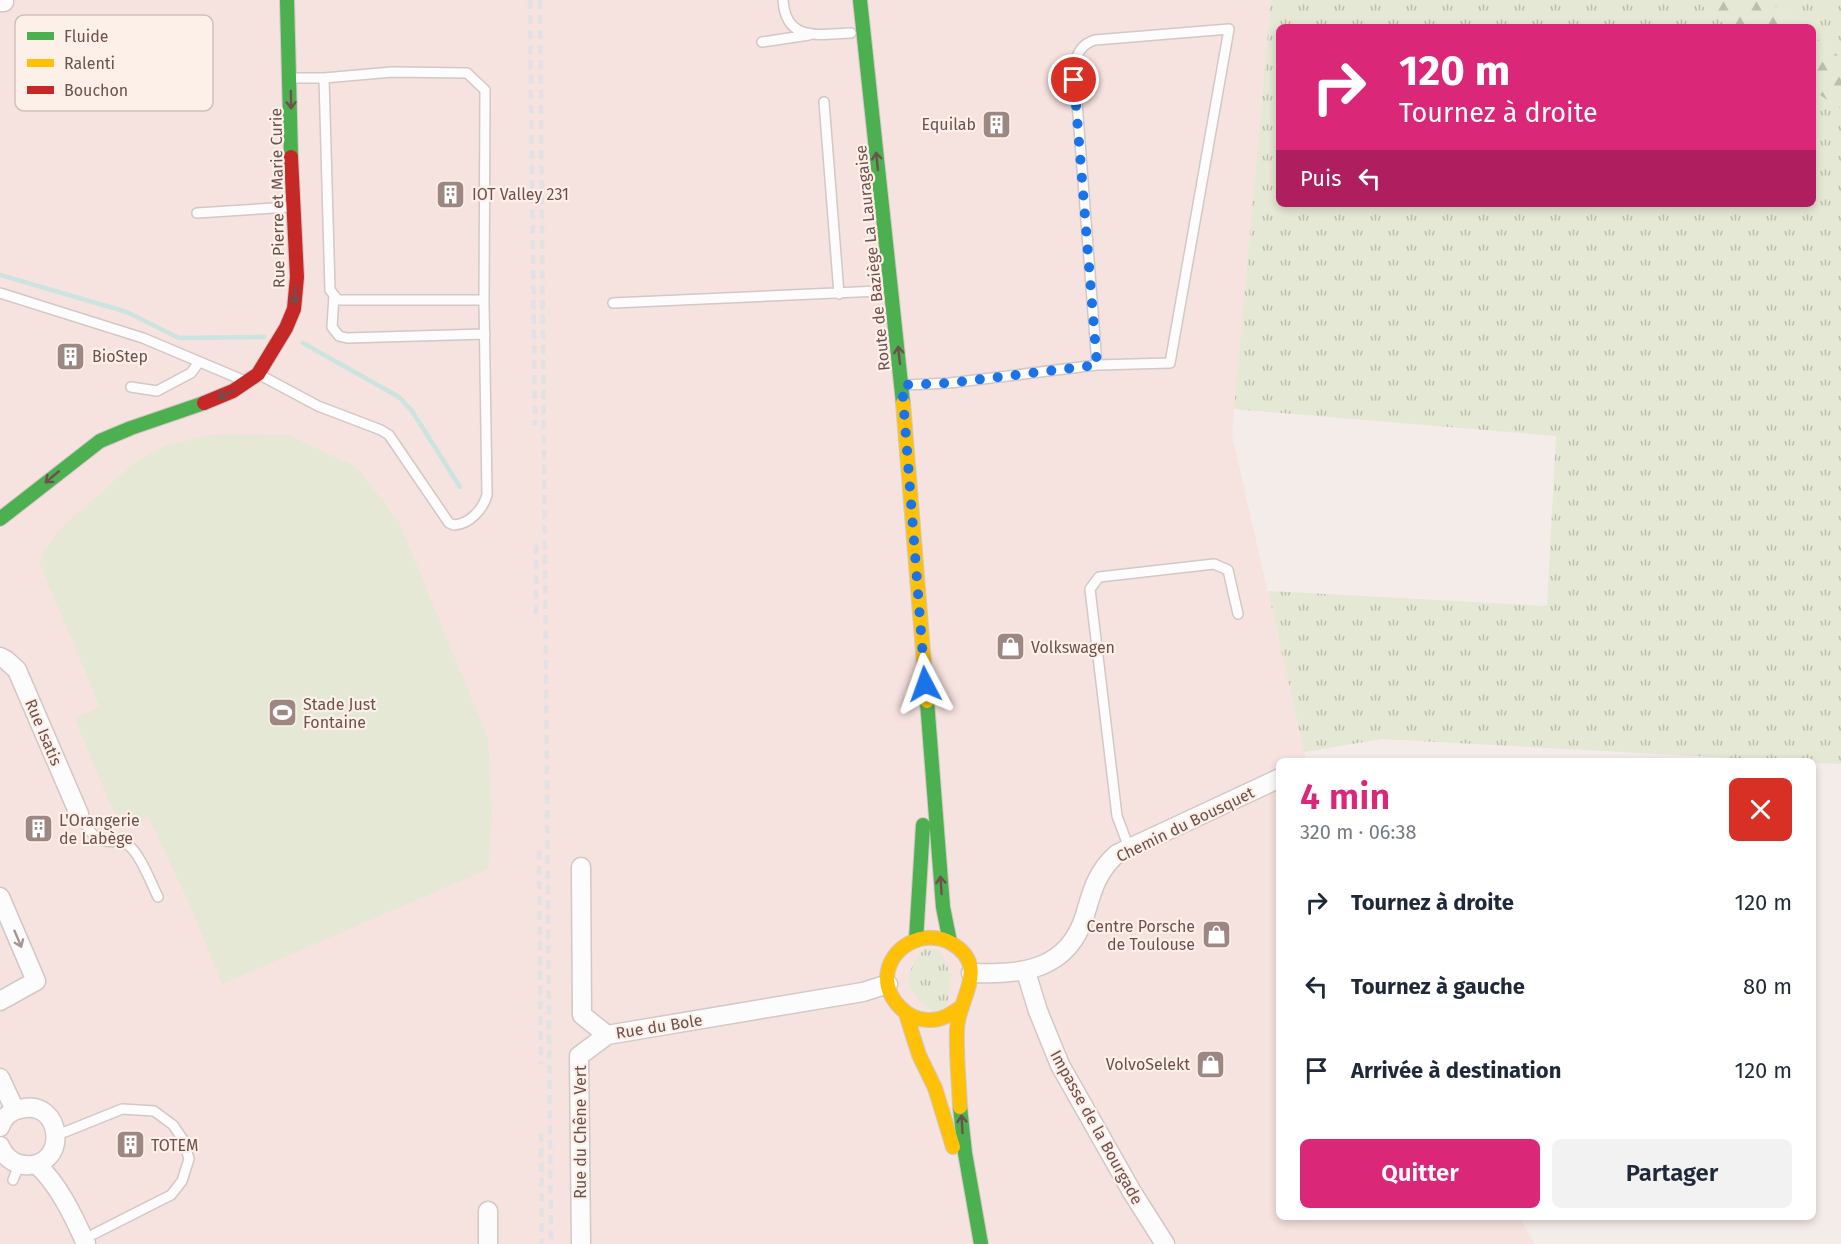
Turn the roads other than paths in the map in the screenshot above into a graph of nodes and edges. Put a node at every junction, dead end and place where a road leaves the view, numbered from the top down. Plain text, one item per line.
1 (287, 0) edge
2 (783, 0) edge
3 (847, 0) edge
4 (860, 0) edge
5 (851, 33) junction
6 (809, 35) junction
7 (762, 42) dead end
8 (290, 78) junction
9 (324, 78) junction
10 (824, 102) dead end
11 (292, 207) junction
12 (197, 213) dead end
13 (879, 291) junction
14 (0, 293) edge
15 (839, 294) junction
16 (334, 295) junction
17 (484, 300) junction
18 (613, 303) dead end
19 (485, 334) junction
20 (199, 362) junction
21 (1097, 365) junction
22 (252, 378) junction
23 (902, 385) junction
24 (131, 387) dead end
25 (0, 519) edge
26 (1238, 614) dead end
27 (0, 657) edge
28 (1276, 780) edge
29 (79, 814) joint
30 (1129, 848) junction
31 (581, 867) dead end
32 (0, 897) edge
33 (158, 897) dead end
34 (916, 940) junction
35 (950, 942) junction
36 (1026, 972) junction
37 (971, 973) junction
38 (888, 984) junction
39 (0, 1001) edge
40 (962, 1007) junction
41 (906, 1014) junction
42 (607, 1035) junction
43 (0, 1078) edge
44 (15, 1110) junction
45 (0, 1127) edge
46 (56, 1131) junction
47 (0, 1148) edge
48 (23, 1170) junction
49 (488, 1211) dead end
50 (90, 1239) edge
51 (488, 1244) edge
52 (580, 1244) edge
53 (969, 1244) edge
54 (981, 1244) edge
55 (1165, 1244) edge

1 - 8 main road, Rue Pierre et Marie Curie
2 - 6 lane
3 - 5 main road, Route de Baziège La Lauragaise
23 -> 4 main road, Route de Baziège La Lauragaise
5 - 6 lane
5 - 13 main road, Route de Baziège La Lauragaise
6 - 7 lane
8 - 9 lane
8 -> 11 main road, Rue Pierre et Marie Curie
9 - 16 lane
9 - 17 lane
10 - 15 lane
11 - 12 lane
11 -> 22 main road, Rue Pierre et Marie Curie
13 - 15 lane
13 - 34 main road, Route de Baziège La Lauragaise
14 - 20 lane
15 - 18 lane
16 - 17 lane
16 - 19 lane
17 - 19 lane
19 - 22 lane
20 - 22 lane
20 - 24 lane
21 - 21 lane
21 - 23 lane
22 -> 25 main road, Rue Pierre et Marie Curie
35 -> 23 main road, Route de Baziège La Lauragaise
26 - 30 lane
27 - 29 street, Rue Isatis
28 - 30 street, Chemin du Bousquet
29 - 33 lane
30 - 36 street, Chemin du Bousquet
31 - 42 street, Rue du Bole
32 -> 39 street
34 - 35 main road
34 - 38 main road
35 - 37 main road
36 - 37 street, Chemin du Bousquet
36 - 55 street, Impasse de la Bourgade
37 - 40 main road
38 - 41 main road
38 - 42 street, Rue du Bole
40 - 41 main road
54 -> 40 main road
41 - 53 main road
42 - 52 street, Rue du Chêne Vert
43 - 44 street
44 - 45 street
44 - 46 street
46 - 48 street
46 - 50 lane
47 - 48 street
48 - 50 street
49 - 51 street

